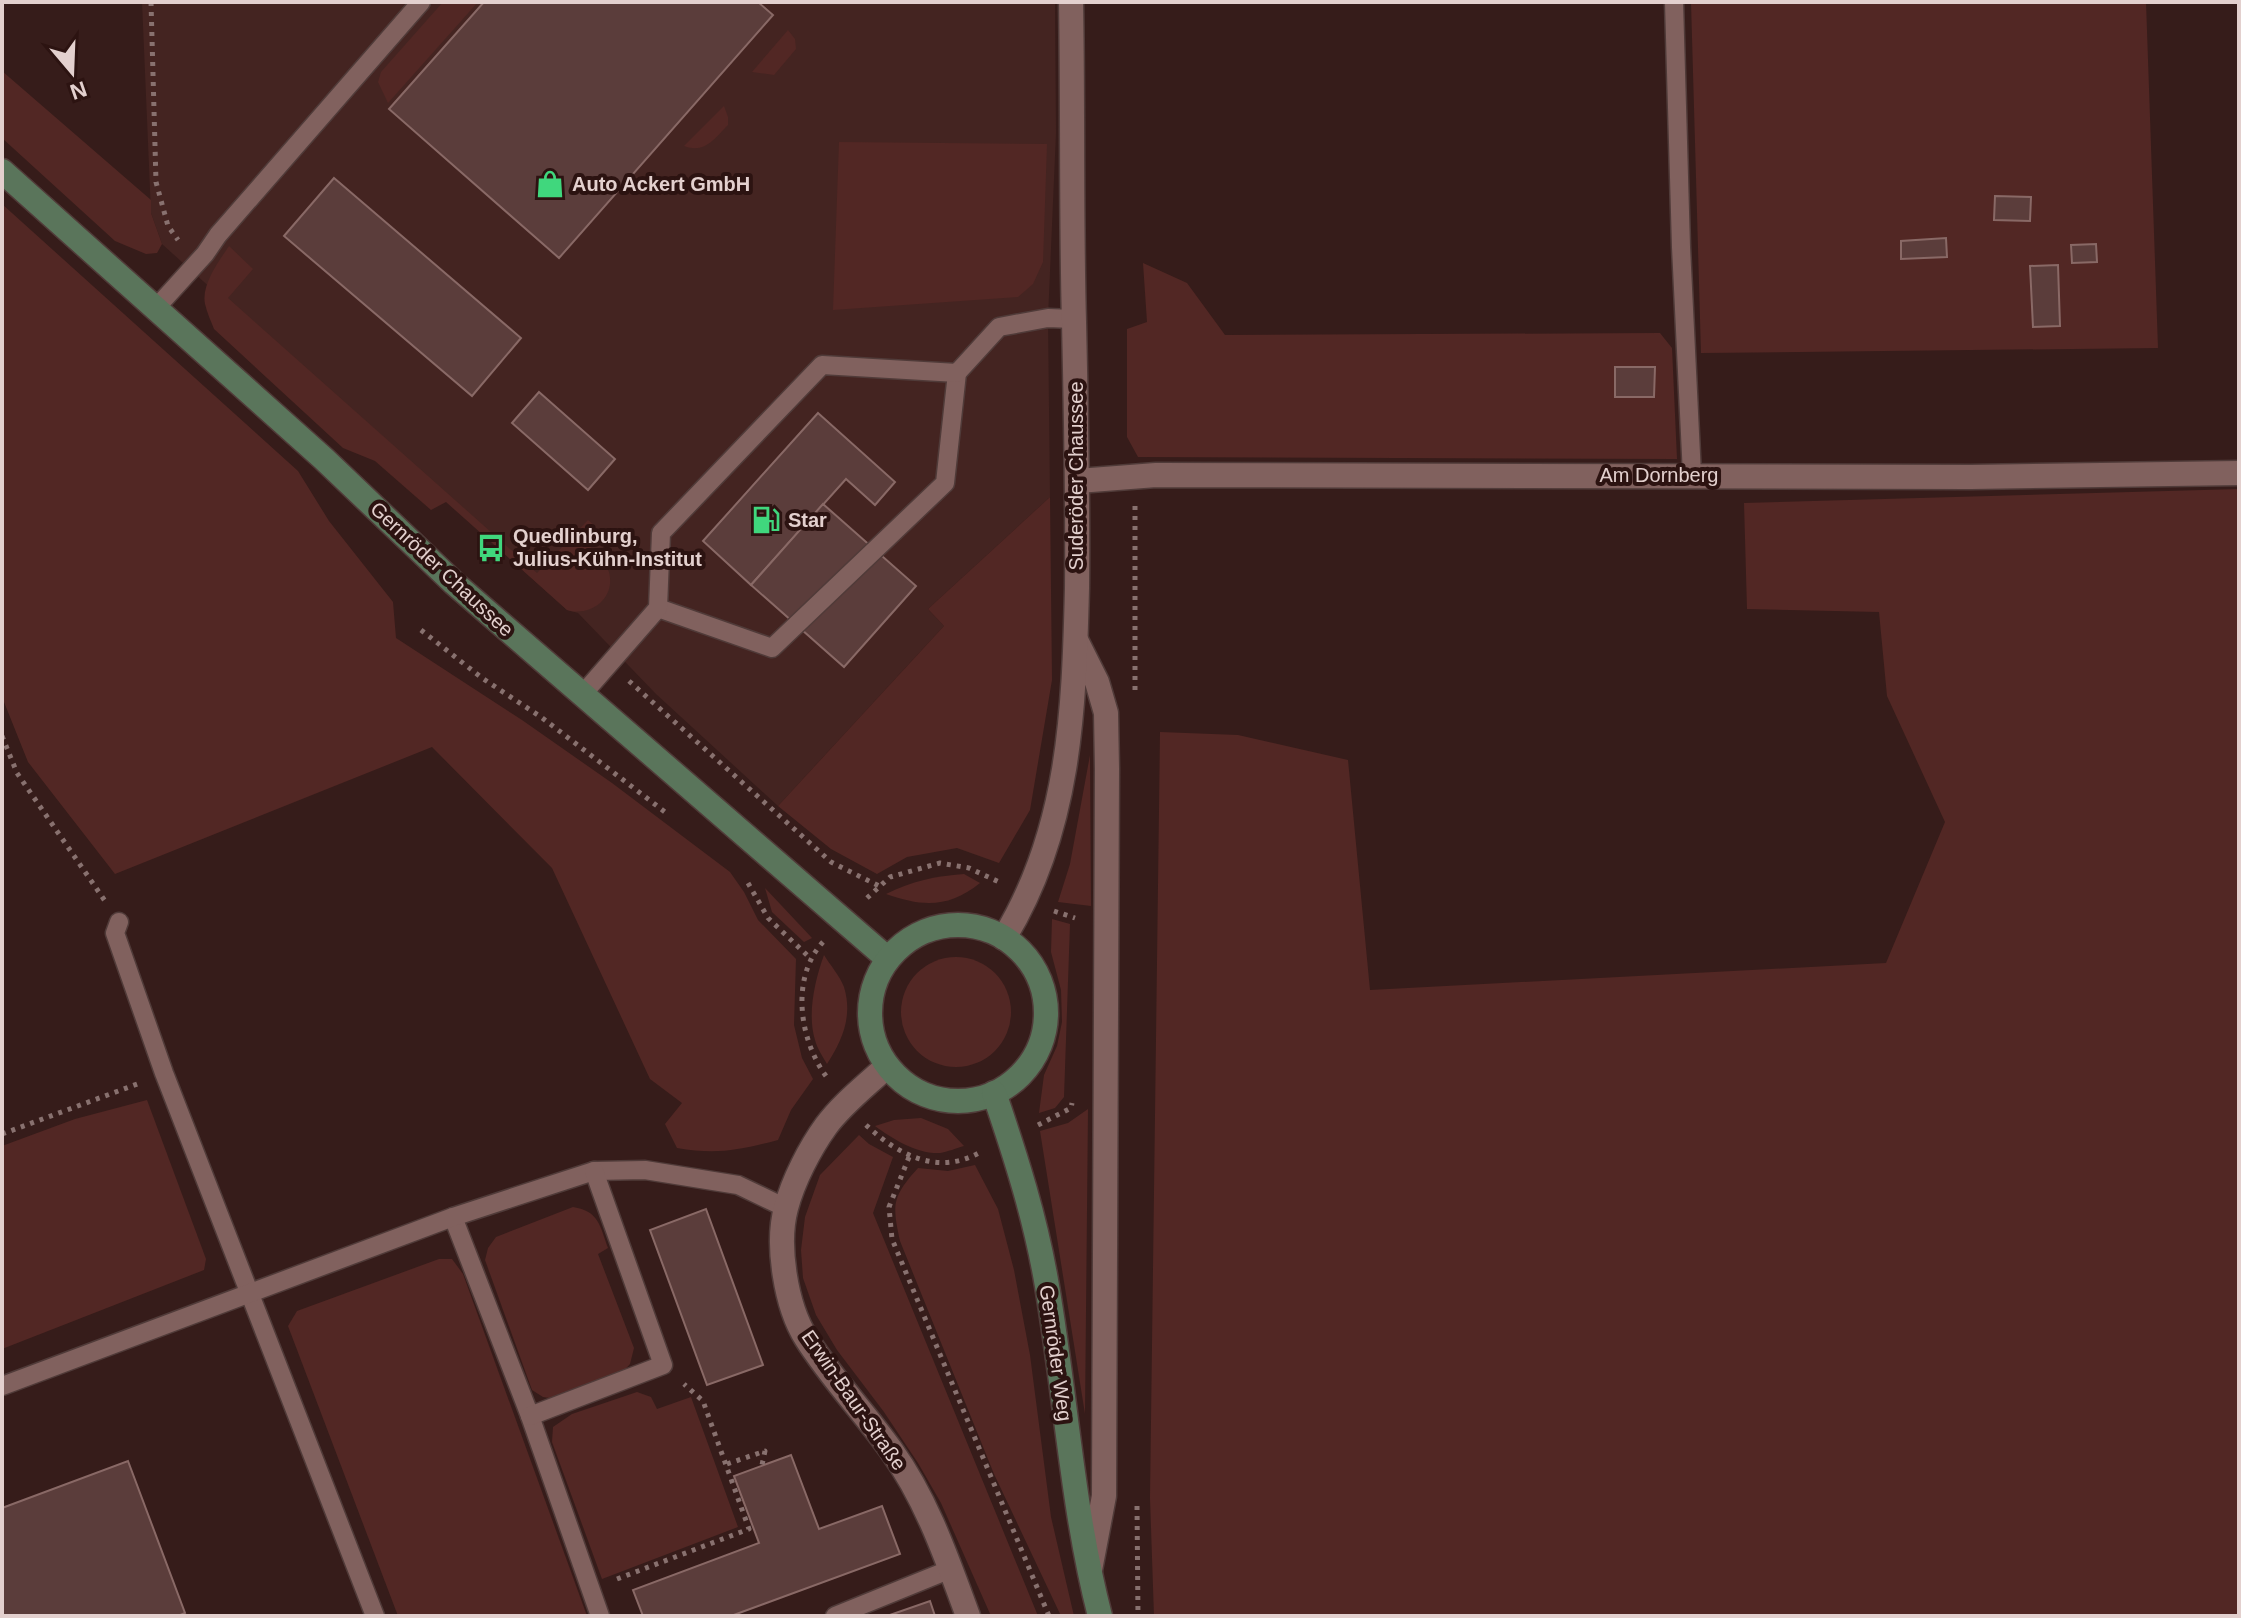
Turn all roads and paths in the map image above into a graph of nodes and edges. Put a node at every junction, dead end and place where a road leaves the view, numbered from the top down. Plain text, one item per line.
1 (151, 2) edge
2 (421, 2) edge
3 (1071, 2) edge
4 (1674, 2) edge
5 (2, 171) edge
6 (196, 264) junction
7 (156, 308) junction
8 (1073, 319) junction
9 (957, 373) junction
10 (2239, 473) edge
11 (1692, 475) junction
12 (1078, 481) junction
13 (658, 608) junction
14 (421, 630) dead end
15 (1076, 639) junction
16 (610, 664) junction
17 (582, 695) junction
18 (2, 736) edge
19 (666, 813) dead end
20 (741, 871) dead end
21 (1001, 883) dead end
22 (1055, 911) dead end
23 (119, 922) joint
24 (1077, 932) dead end
25 (1004, 938) junction
26 (819, 946) dead end
27 (810, 958) junction
28 (888, 959) junction
29 (887, 1066) junction
30 (164, 1073) junction
31 (826, 1076) dead end
32 (994, 1093) junction
33 (1075, 1093) dead end
34 (867, 1126) dead end
35 (2, 1134) edge
36 (1009, 1134) junction
37 (909, 1156) junction
38 (594, 1171) junction
39 (786, 1208) junction
40 (453, 1217) junction
41 (250, 1295) junction
42 (663, 1365) junction
43 (2, 1386) edge
44 (530, 1416) junction
45 (727, 1464) junction
46 (762, 1465) dead end
47 (951, 1569) junction
48 (1090, 1572) junction
49 (590, 1589) junction
50 (375, 1616) edge
51 (600, 1616) edge
52 (835, 1616) edge
53 (968, 1616) edge
54 (1049, 1616) edge
55 (1100, 1616) edge

1 - 6 path
2 - 6 lane
3 - 8 street, Suderöder Chaussee
4 - 11 lane
5 - 7 main road, Gernröder Chaussee
6 - 7 lane
7 - 17 main road, Gernröder Chaussee
8 - 9 lane
8 - 12 street, Suderöder Chaussee
9 - 13 lane
9 - 13 lane
10 - 11 street, Am Dornberg
11 - 12 street, Am Dornberg
12 - 15 street, Suderöder Chaussee
13 - 16 lane
14 - 19 path
15 - 25 street, Suderöder Chaussee
15 - 48 street
16 - 17 lane
16 - 21 path
17 - 28 main road, Gernröder Chaussee
18 - 23 path
20 - 27 path
22 - 24 path
23 - 30 lane
25 - 28 main road
25 - 32 main road
26 - 27 path
27 - 31 path
28 - 29 main road
29 - 32 main road
29 - 39 street, Erwin-Baur-Straße
30 - 35 path
30 - 41 lane
32 - 36 main road, Gernröder Weg
33 - 36 path
34 - 37 path
36 - 37 path
36 - 48 main road, Gernröder Weg
37 - 54 path
38 - 39 lane
38 - 40 lane
38 - 42 lane
39 - 47 street, Erwin-Baur-Straße
40 - 41 lane
40 - 44 lane
41 - 43 lane
41 - 50 lane
42 - 44 lane
42 - 45 path
44 - 49 lane
45 - 46 path
45 - 49 path
47 - 52 lane
47 - 53 street, Erwin-Baur-Straße
48 - 55 main road, Gernröder Weg
49 - 51 lane

